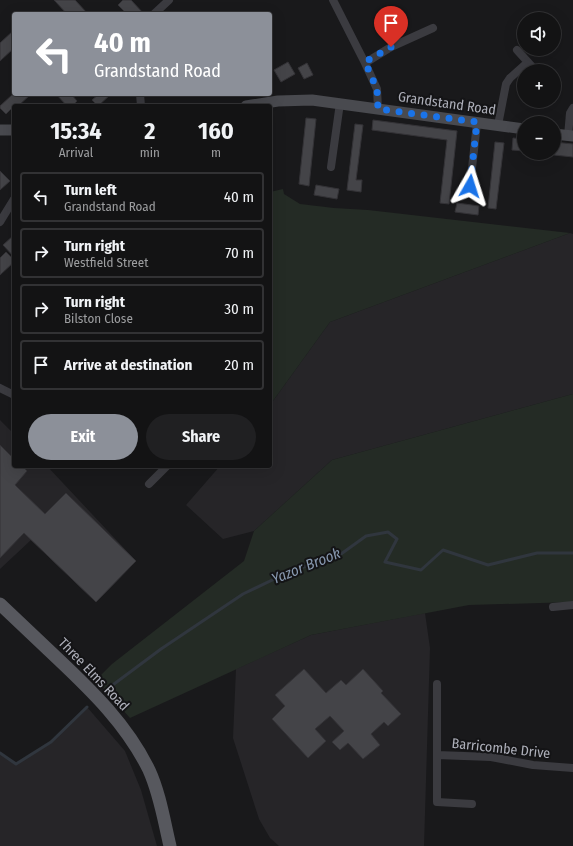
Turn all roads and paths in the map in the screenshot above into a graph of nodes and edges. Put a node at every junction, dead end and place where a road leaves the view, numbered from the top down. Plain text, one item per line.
1 (168, 0) edge
2 (333, 0) edge
3 (156, 12) edge
4 (433, 28) dead end
5 (522, 56) edge
6 (365, 62) junction
7 (528, 62) joint
8 (261, 104) edge
9 (340, 104) junction
10 (573, 108) edge
11 (378, 109) junction
12 (477, 122) junction
13 (498, 125) junction
14 (517, 128) edge
15 (0, 130) edge
16 (12, 130) edge
17 (561, 135) edge
18 (571, 136) edge
19 (331, 167) dead end
20 (470, 186) dead end
21 (12, 202) edge
22 (0, 222) edge
23 (0, 388) edge
24 (12, 394) edge
25 (165, 468) edge
26 (149, 484) dead end
27 (0, 604) edge
28 (573, 605) edge
29 (553, 607) dead end
30 (437, 684) dead end
31 (437, 755) junction
32 (573, 768) edge
33 (472, 804) dead end
34 (170, 846) edge

1 - 3 street
2 - 6 street
4 - 6 street
5 - 7 street
6 - 11 street
7 - 13 street
8 - 9 street, Grandstand Road
9 - 11 street, Grandstand Road
9 - 19 street
10 - 18 street
11 - 12 street, Grandstand Road
12 - 13 street, Grandstand Road
12 - 20 street
13 - 14 street, Grandstand Road
15 - 16 street
17 - 18 street
21 - 22 street
23 - 24 street
25 - 26 street
27 - 34 main road, Three Elms Road
28 - 29 street
30 - 31 street
31 - 32 street, Barricombe Drive
31 - 33 street, Barricombe Drive

